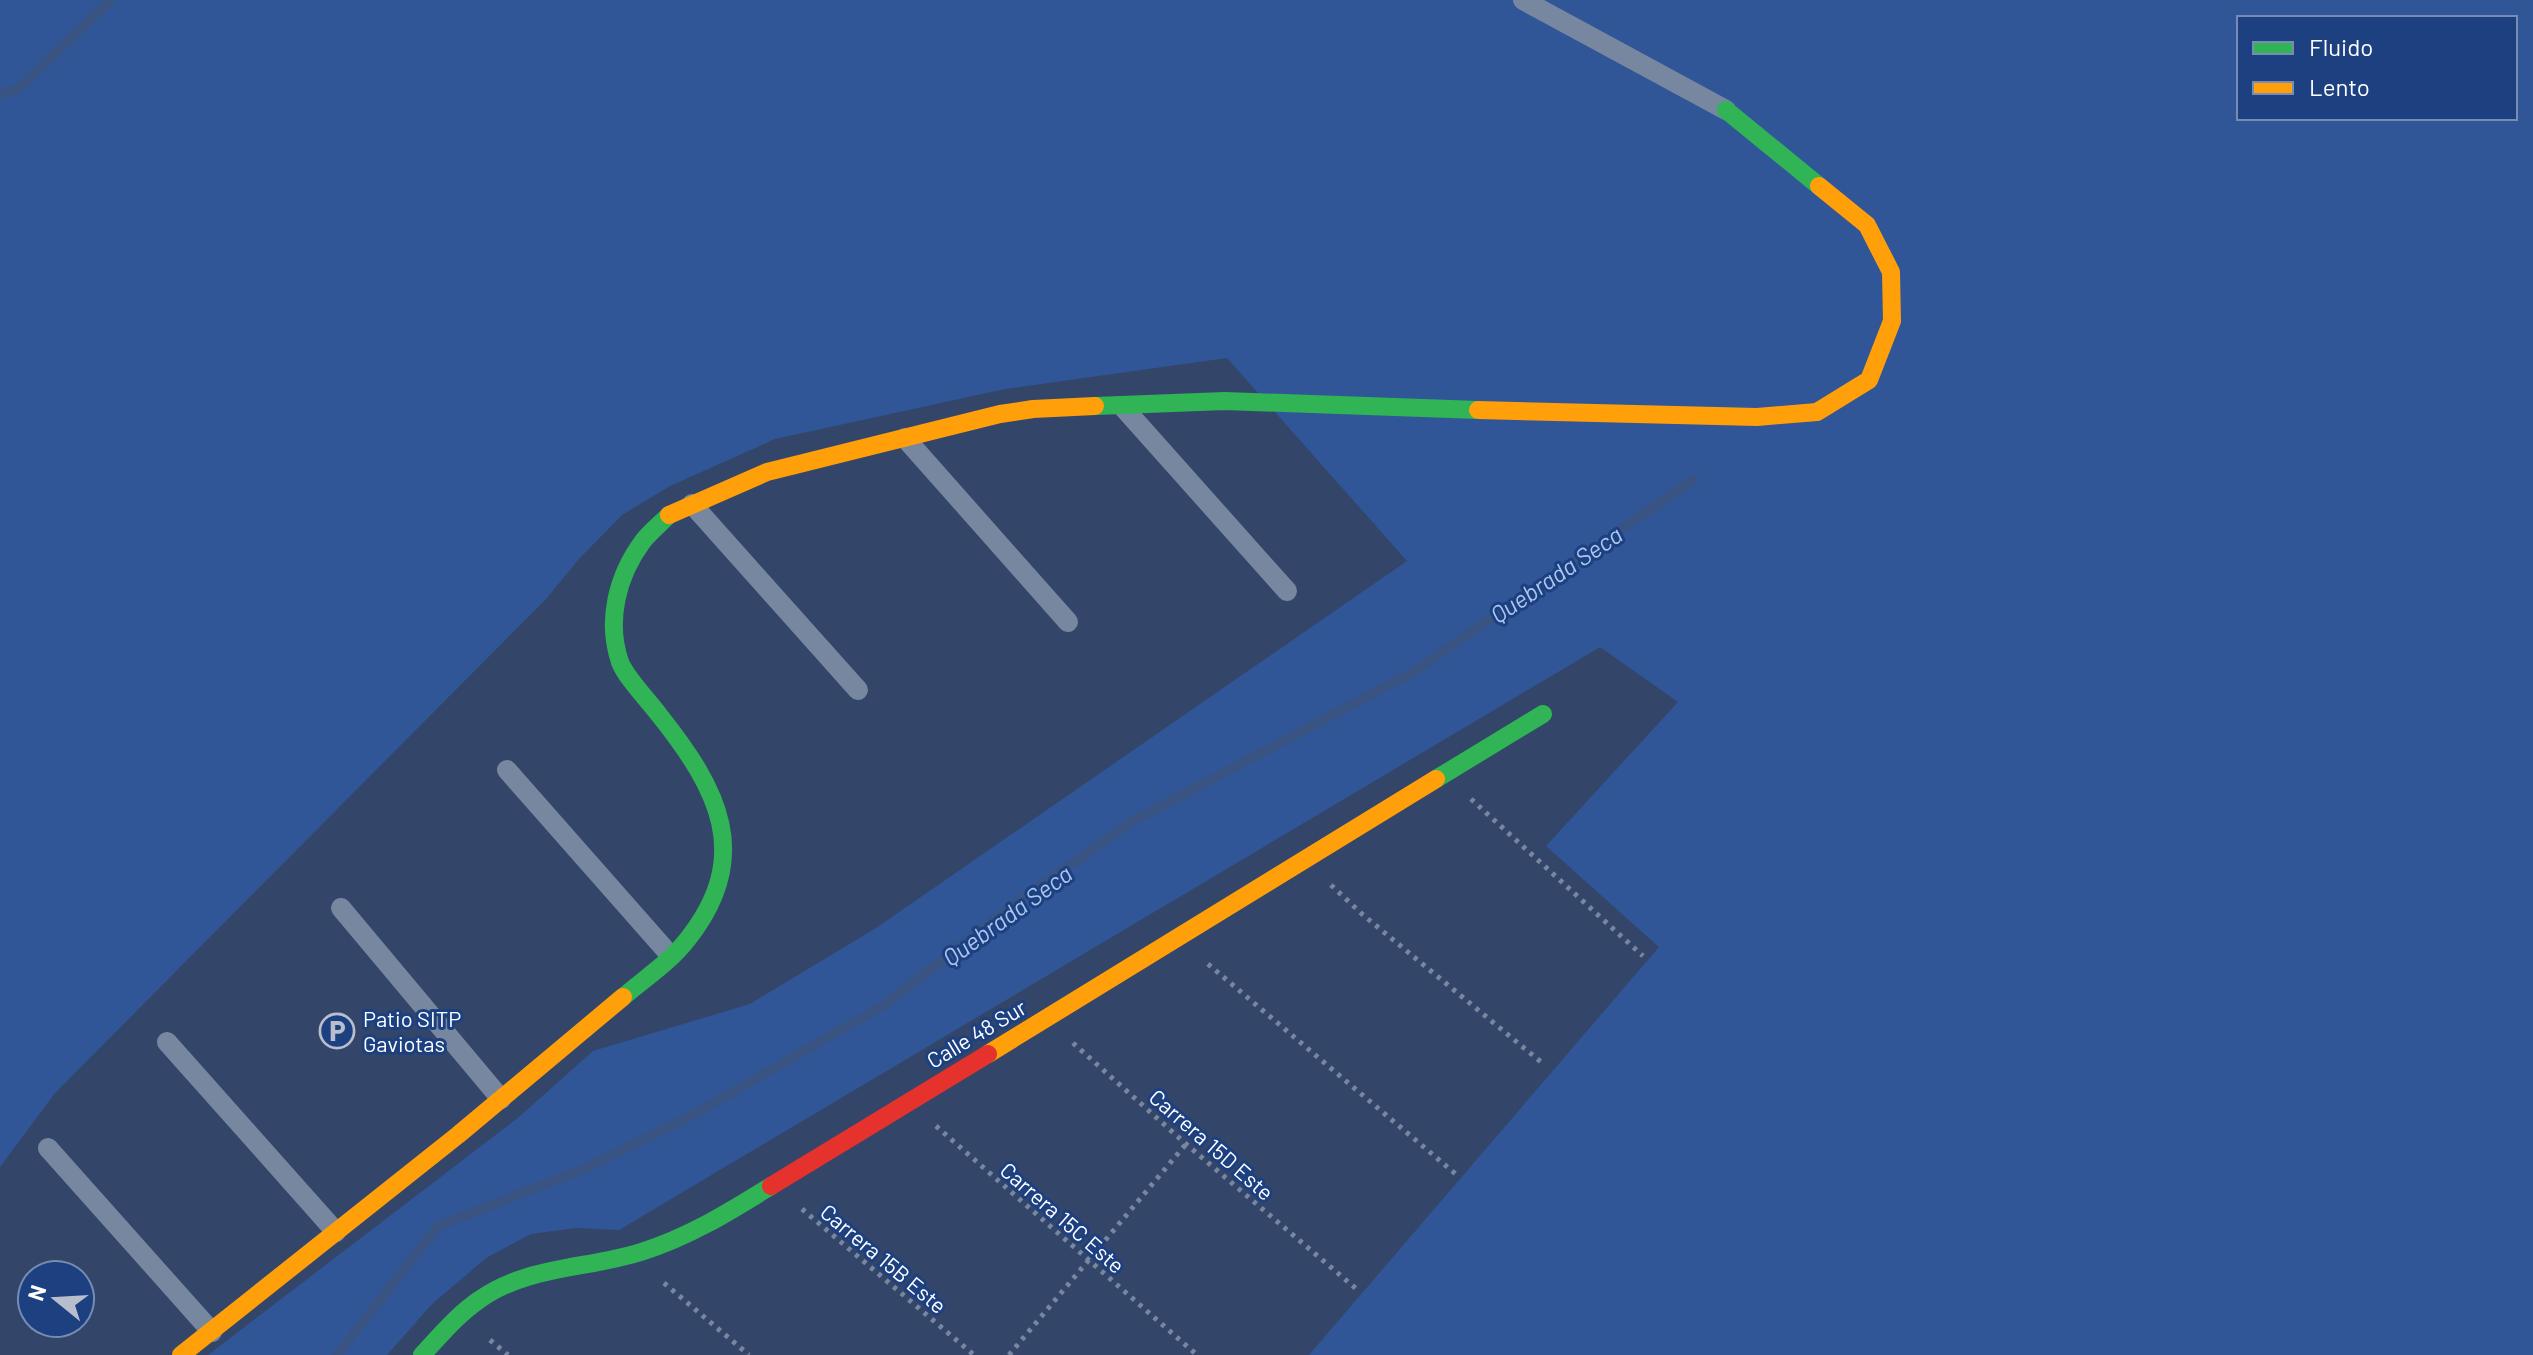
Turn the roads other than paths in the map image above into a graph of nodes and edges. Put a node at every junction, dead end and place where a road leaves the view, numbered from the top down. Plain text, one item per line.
1 (1523, 0) edge
2 (1726, 110) joint
3 (1122, 406) junction
4 (905, 438) junction
5 (692, 504) junction
6 (1287, 591) dead end
7 (1068, 622) dead end
8 (858, 690) dead end
9 (1543, 714) dead end
10 (507, 770) dead end
11 (341, 908) dead end
12 (670, 955) junction
13 (167, 1042) dead end
14 (501, 1099) junction
15 (48, 1148) dead end
16 (336, 1232) junction
17 (212, 1332) junction
18 (181, 1355) edge
19 (422, 1355) edge

1 - 2 lane
2 - 3 street
3 - 4 street
3 - 6 lane
4 - 5 street
4 - 7 lane
5 - 8 lane
5 - 12 street
9 - 19 street, Calle 48 Sur
10 - 12 lane
11 - 14 lane
12 - 14 street
13 - 16 lane
14 - 16 street
15 - 17 lane
16 - 17 street
17 - 18 street

